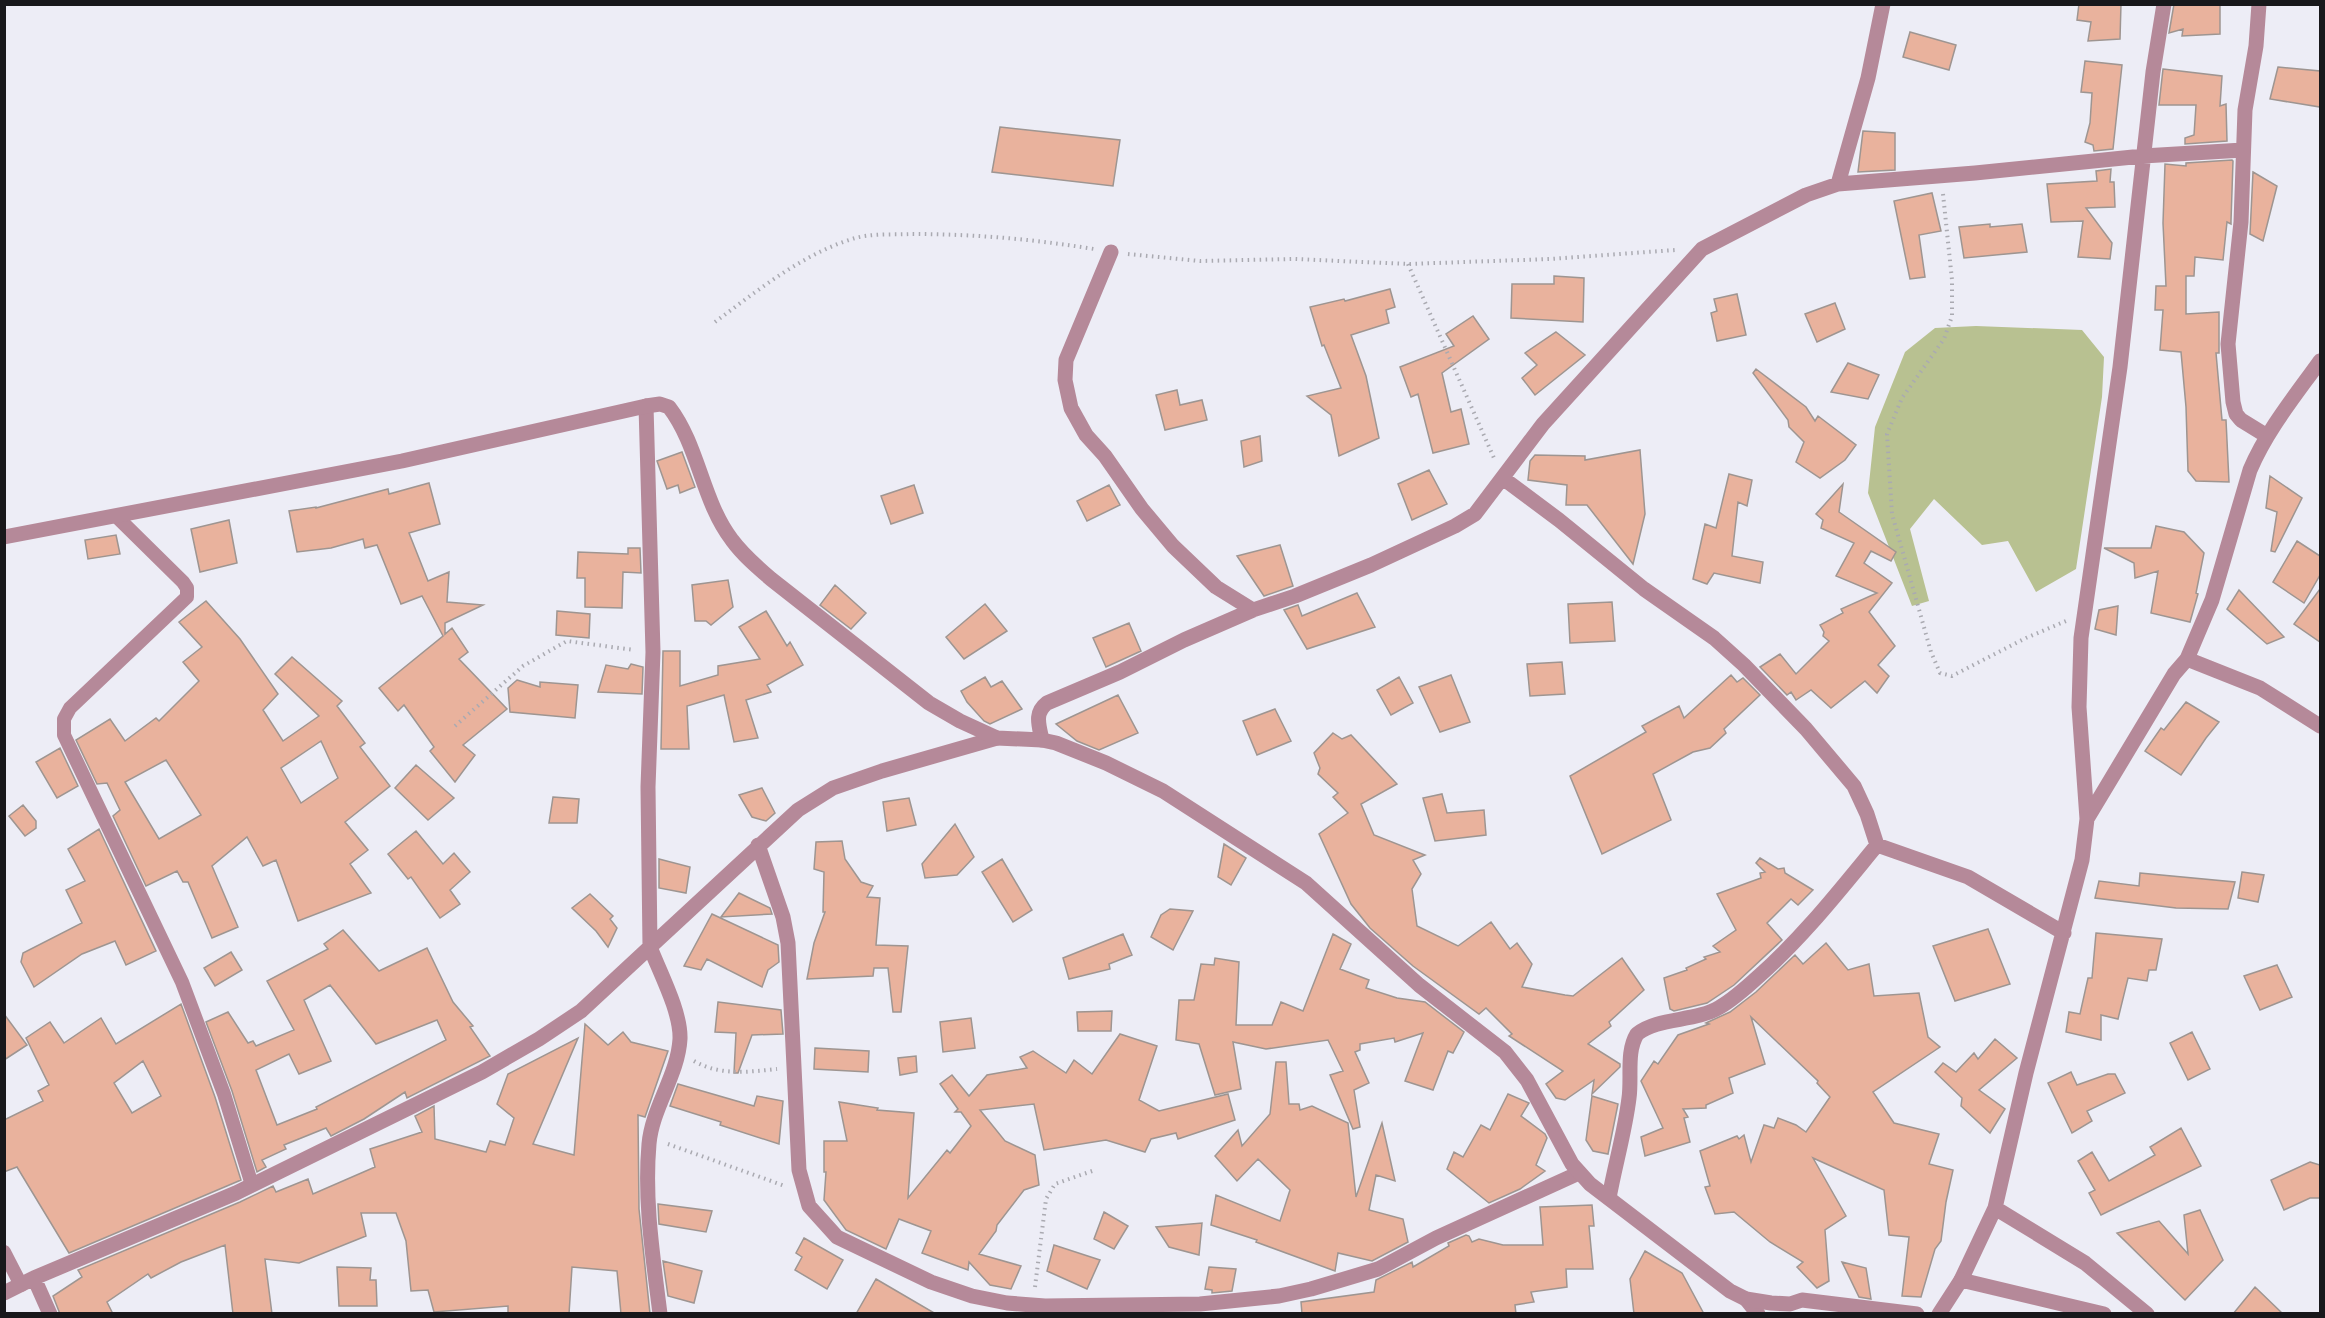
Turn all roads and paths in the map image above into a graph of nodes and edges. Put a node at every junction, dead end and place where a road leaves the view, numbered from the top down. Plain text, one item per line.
1 (1883, 4) edge
2 (2164, 4) edge
3 (2259, 4) edge
4 (2243, 150) junction
5 (2143, 156) junction
6 (1942, 176) junction
7 (1838, 184) junction
8 (1702, 249) junction
9 (1111, 252) junction
10 (1408, 264) junction
11 (715, 322) dead end
12 (2320, 361) edge
13 (646, 406) junction
14 (2267, 436) junction
15 (1504, 479) junction
16 (117, 517) junction
17 (4, 537) edge
18 (1253, 610) junction
19 (2084, 613) junction
20 (653, 652) junction
21 (2187, 660) junction
22 (455, 726) dead end
23 (2320, 726) edge
24 (997, 738) junction
25 (1042, 740) junction
26 (2087, 819) junction
27 (758, 845) junction
28 (1877, 845) junction
29 (2064, 933) junction
30 (650, 947) junction
31 (678, 1050) junction
32 (793, 1068) junction
33 (650, 1139) junction
34 (1095, 1170) dead end
35 (1579, 1173) junction
36 (252, 1185) junction
37 (805, 1194) junction
38 (1609, 1198) junction
39 (1995, 1208) junction
40 (4, 1252) edge
41 (1961, 1280) junction
42 (27, 1281) junction
43 (4, 1293) edge
44 (1746, 1299) junction
45 (1033, 1305) junction
46 (50, 1314) edge
47 (660, 1314) edge
48 (1758, 1314) edge
49 (1917, 1314) edge
50 (1939, 1314) edge
51 (2104, 1314) edge
52 (2147, 1314) edge

1 - 7 street
2 - 5 street
3 - 4 street
4 - 5 street
4 - 14 street
5 - 6 street
5 - 19 street
6 - 7 street
6 - 19 path
7 - 8 street
8 - 10 path
8 - 15 street
9 - 10 path
9 - 11 path
9 - 18 street
10 - 15 path
12 - 14 street
13 - 16 street
13 - 20 street
13 - 24 street
14 - 21 street
15 - 18 street
15 - 28 street
16 - 17 street
16 - 36 lane
18 - 25 street
19 - 26 street
20 - 22 path
20 - 30 street
21 - 23 street
21 - 26 street
24 - 25 street
24 - 27 street
25 - 35 street
26 - 29 street
27 - 30 street
27 - 32 street
28 - 29 street
28 - 38 street
29 - 39 street
30 - 31 street
30 - 36 street
31 - 32 path
31 - 33 street
32 - 37 street
33 - 37 path
33 - 47 street
34 - 45 path
35 - 38 street
35 - 45 street
36 - 42 street
37 - 45 street
38 - 44 street
39 - 41 street
39 - 52 street
40 - 42 lane
41 - 50 street
41 - 51 street
42 - 43 street
42 - 46 street
44 - 48 street
44 - 49 street

